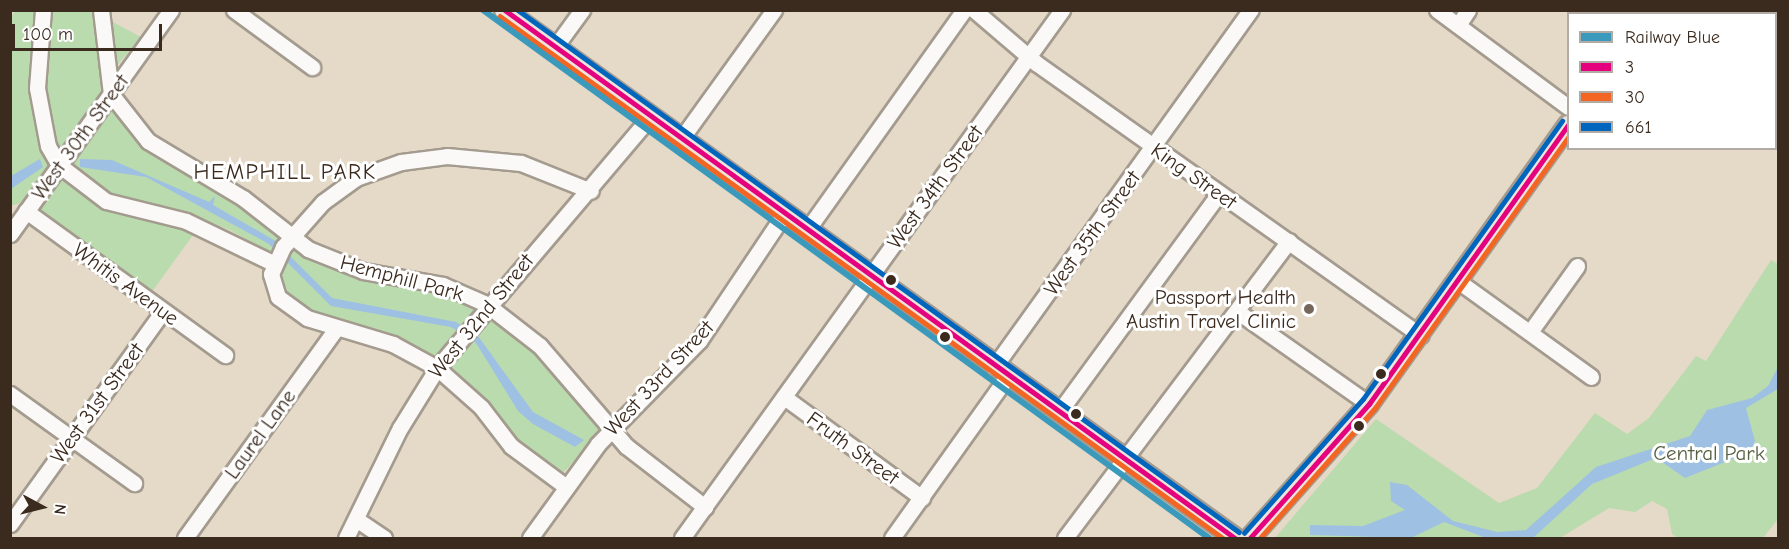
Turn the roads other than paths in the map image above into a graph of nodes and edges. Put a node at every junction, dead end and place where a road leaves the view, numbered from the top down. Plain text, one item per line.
1 (43, 10) edge
2 (101, 10) edge
3 (171, 10) edge
4 (234, 10) edge
5 (504, 10) edge
6 (582, 10) edge
7 (774, 10) edge
8 (964, 10) edge
9 (974, 10) edge
10 (1062, 10) edge
11 (1251, 10) edge
12 (1437, 10) edge
13 (1468, 10) edge
14 (1458, 25) junction
15 (555, 47) junction
16 (1028, 57) junction
17 (312, 67) dead end
18 (111, 94) junction
19 (1567, 106) edge
20 (650, 117) junction
21 (1567, 127) edge
22 (681, 139) junction
23 (1154, 148) junction
24 (59, 165) junction
25 (591, 191) junction
26 (1219, 193) junction
27 (26, 211) junction
28 (784, 214) junction
29 (807, 230) junction
30 (10, 234) edge
31 (1289, 241) junction
32 (281, 250) junction
33 (1577, 266) dead end
34 (871, 277) junction
35 (1458, 281) junction
36 (486, 304) junction
37 (163, 311) junction
38 (1238, 312) junction
39 (335, 330) junction
40 (1530, 332) junction
41 (1420, 335) junction
42 (225, 355) dead end
43 (437, 368) junction
44 (1001, 372) junction
45 (1592, 377) dead end
46 (10, 394) edge
47 (784, 398) junction
48 (1369, 404) junction
49 (1059, 412) junction
50 (610, 430) junction
51 (72, 438) junction
52 (1126, 459) junction
53 (134, 483) dead end
54 (565, 486) junction
55 (922, 498) junction
56 (705, 507) junction
57 (356, 519) junction
58 (10, 524) edge
59 (185, 538) edge
60 (346, 538) edge
61 (384, 538) edge
62 (530, 538) edge
63 (682, 538) edge
64 (892, 538) edge
65 (1065, 538) edge
66 (1235, 538) edge
67 (1250, 538) edge

1 - 24 street
2 - 18 street
3 - 18 street, West 30th Street
4 - 17 street
5 - 15 main road
6 - 15 street
7 - 22 street
8 - 29 street
9 - 16 street, King Street
10 - 16 street, West 34th Street
11 - 23 street, West 35th Street
12 - 14 street
13 - 14 street
14 - 19 street
15 - 20 main road
16 - 23 street, King Street
16 - 34 street, West 34th Street
18 - 24 street, West 30th Street
18 - 32 street, Hemphill Park
20 - 22 main road
20 - 25 street, West 32nd Street
21 - 35 main road
22 - 28 main road
23 - 26 street, King Street
23 - 44 street, West 35th Street
24 - 27 street, West 30th Street
24 - 32 street, Hemphill Park
25 - 32 street
25 - 36 street, West 32nd Street
26 - 31 street, King Street
26 - 49 street
27 - 30 street, West 30th Street
27 - 37 street, Whitis Avenue
28 - 29 main road
28 - 50 street, West 33rd Street
29 - 34 main road
31 - 38 street
31 - 41 street, King Street
32 - 36 street, Hemphill Park
32 - 39 street
33 - 40 street
34 - 44 main road
34 - 47 street, West 34th Street
35 - 40 street
35 - 41 main road
36 - 43 street, West 32nd Street
36 - 50 street, Hemphill Park
37 - 42 street, Whitis Avenue
37 - 51 street, West 31st Street
38 - 48 street
38 - 52 street
39 - 43 street
39 - 59 street, Laurel Lane
40 - 45 street
41 - 48 main road
43 - 54 street
43 - 57 street, West 32nd Street
44 - 49 main road
44 - 55 street, West 35th Street
46 - 51 street
47 - 55 street, Fruth Street
47 - 56 street, West 34th Street
48 - 67 main road
49 - 52 main road
50 - 54 street, West 33rd Street
50 - 56 street, Hemphill Park
51 - 53 street
51 - 58 street, West 31st Street
52 - 65 street
52 - 66 main road
54 - 62 street, West 33rd Street
55 - 64 street, West 35th Street
56 - 63 street, West 34th Street
57 - 60 street, West 32nd Street
57 - 61 street

